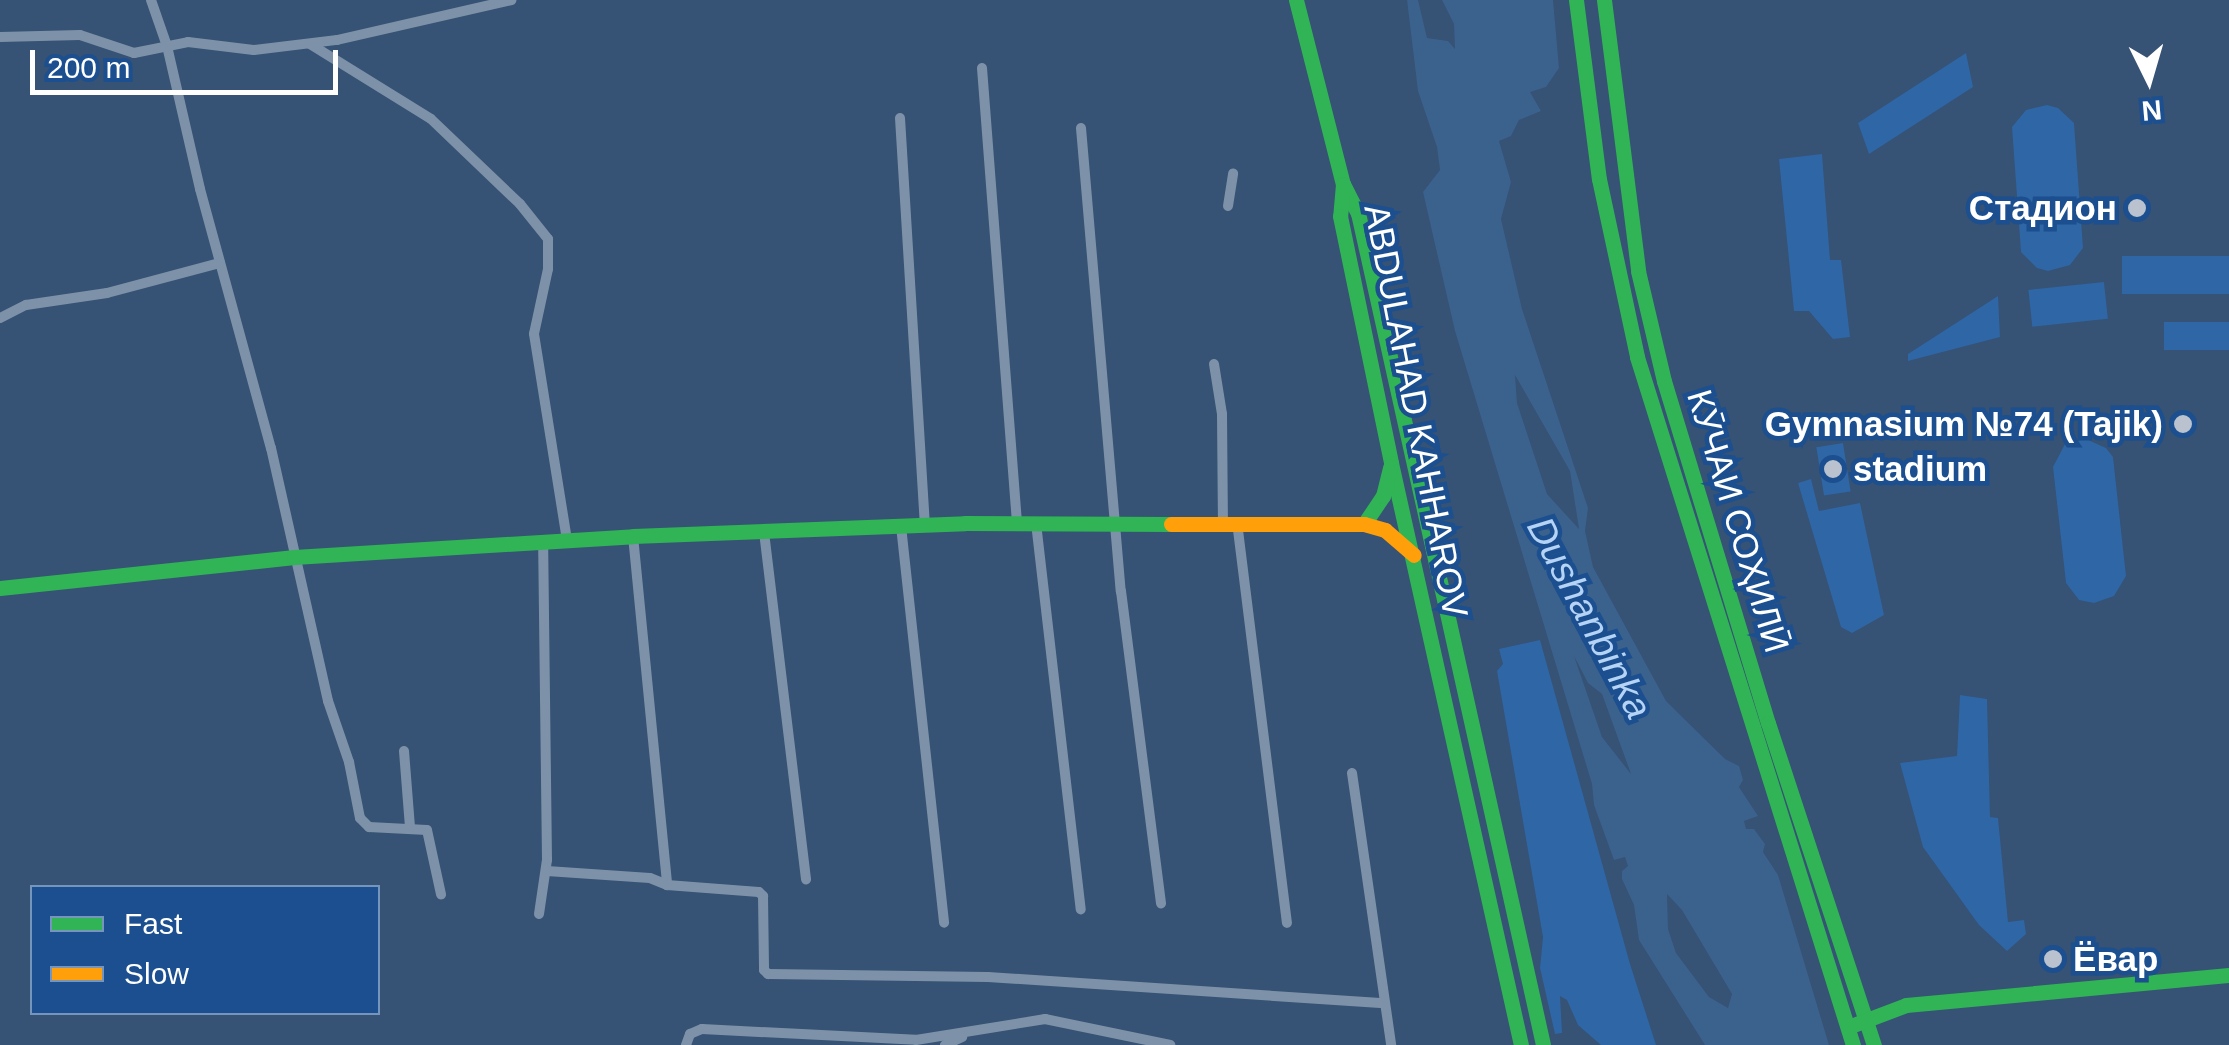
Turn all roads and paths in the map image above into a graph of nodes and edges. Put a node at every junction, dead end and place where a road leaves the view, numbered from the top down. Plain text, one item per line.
1 (150, 0) edge
2 (511, 0) edge
3 (1576, 0) edge
4 (1604, 0) edge
5 (1299, 5) edge
6 (0, 37) edge
7 (310, 44) junction
8 (167, 46) junction
9 (982, 68) dead end
10 (1610, 70) junction
11 (1584, 74) junction
12 (900, 118) dead end
13 (1081, 128) dead end
14 (1232, 173) dead end
15 (1343, 184) junction
16 (1228, 206) dead end
17 (220, 262) junction
18 (0, 318) edge
19 (1214, 364) dead end
20 (1391, 463) junction
21 (1018, 522) junction
22 (1230, 522) junction
23 (1036, 523) junction
24 (1116, 523) junction
25 (925, 524) junction
26 (1364, 524) junction
27 (902, 526) junction
28 (764, 532) junction
29 (633, 536) junction
30 (567, 541) junction
31 (543, 543) junction
32 (1414, 555) junction
33 (294, 556) junction
34 (0, 588) edge
35 (404, 752) dead end
36 (1352, 773) dead end
37 (410, 828) junction
38 (546, 871) junction
39 (806, 880) dead end
40 (667, 885) junction
41 (441, 894) dead end
42 (1161, 902) dead end
43 (1080, 910) dead end
44 (539, 914) dead end
45 (944, 923) dead end
46 (1287, 923) dead end
47 (2229, 976) edge
48 (1384, 1003) junction
49 (1865, 1019) junction
50 (1848, 1028) junction
51 (972, 1032) junction
52 (686, 1045) edge
53 (944, 1045) edge
54 (1170, 1045) edge
55 (1391, 1045) edge
56 (1521, 1045) edge
57 (1543, 1045) edge
58 (1853, 1045) edge
59 (1874, 1045) edge

1 - 8 street
2 - 7 street
3 - 11 main road
4 - 10 main road, КӮЧАИ СОҲИЛӢ
5 - 15 main road
6 - 8 street
7 - 8 street
7 - 30 street
8 - 17 street
9 - 21 street
10 - 11 main road
10 - 49 main road, КӮЧАИ СОҲИЛӢ
11 - 50 main road
12 - 25 street
13 - 24 street
14 - 16 street
15 - 20 main road, ABDULAHAD KAHHAROV
15 - 57 main road, ABDULAHAD KAHHAROV
17 - 18 street
17 - 33 street
19 - 22 street
20 - 26 main road
20 - 32 main road, ABDULAHAD KAHHAROV
21 - 23 main road
21 - 25 main road
22 - 24 main road
22 - 26 main road
22 - 46 street
23 - 24 main road
23 - 43 street
24 - 42 street
25 - 27 main road
26 - 32 main road
27 - 28 main road
27 - 45 street
28 - 29 main road
28 - 39 street
29 - 30 main road
29 - 40 street
30 - 31 main road
31 - 33 main road
31 - 38 street
32 - 56 main road, ABDULAHAD KAHHAROV
33 - 34 main road
33 - 37 street
35 - 37 street
36 - 48 street
37 - 41 street
38 - 40 street
38 - 44 street
40 - 48 street
47 - 49 main road
48 - 55 street
49 - 50 main road
49 - 59 main road, КӮЧАИ СОҲИЛӢ
50 - 58 main road
51 - 52 street
51 - 53 street
51 - 54 street

